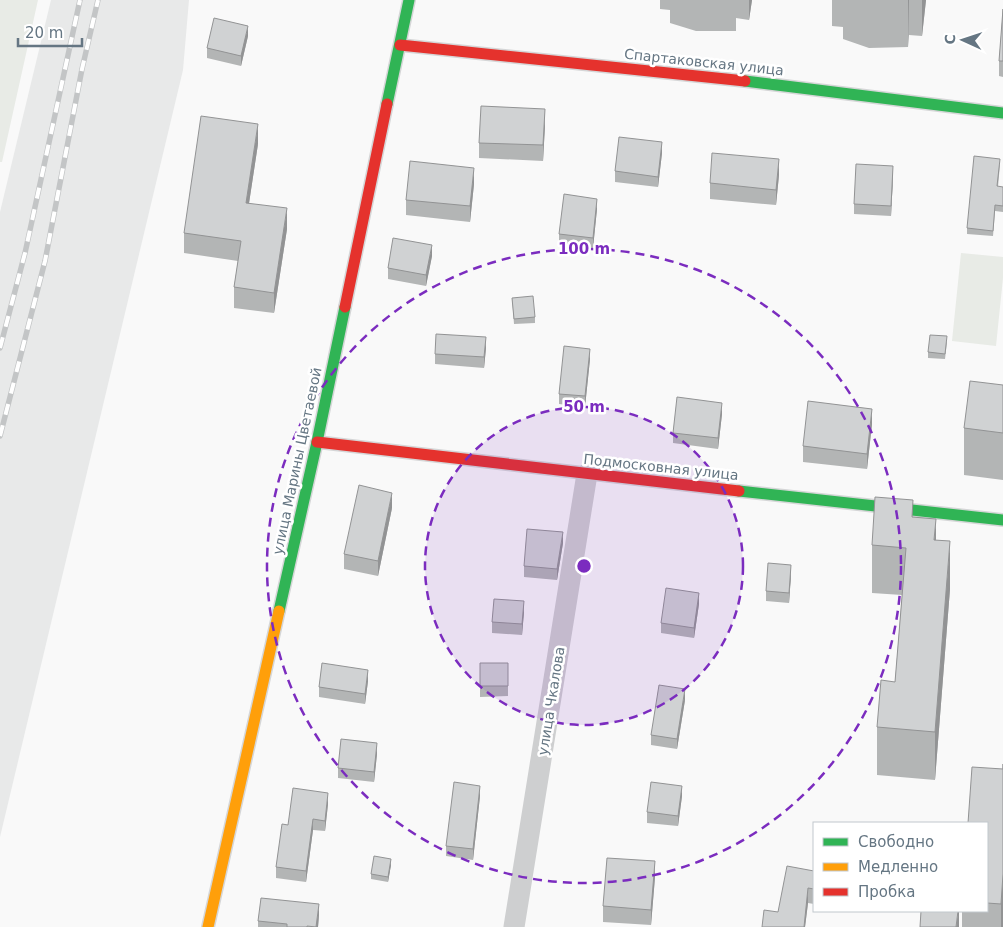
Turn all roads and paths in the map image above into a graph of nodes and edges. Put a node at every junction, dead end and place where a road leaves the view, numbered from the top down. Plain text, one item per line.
1 (410, 0) edge
2 (400, 45) junction
3 (1003, 113) edge
4 (317, 442) junction
5 (587, 474) junction
6 (1003, 520) edge
7 (208, 927) edge
8 (514, 927) edge

1 - 2 street, улица Марины Цветаевой
2 - 3 street, Спартаковская улица
2 - 4 street, улица Марины Цветаевой
4 - 5 street, Подмосковная улица
4 - 7 street, улица Марины Цветаевой
5 - 6 street, Подмосковная улица
5 - 8 street, улица Чкалова

